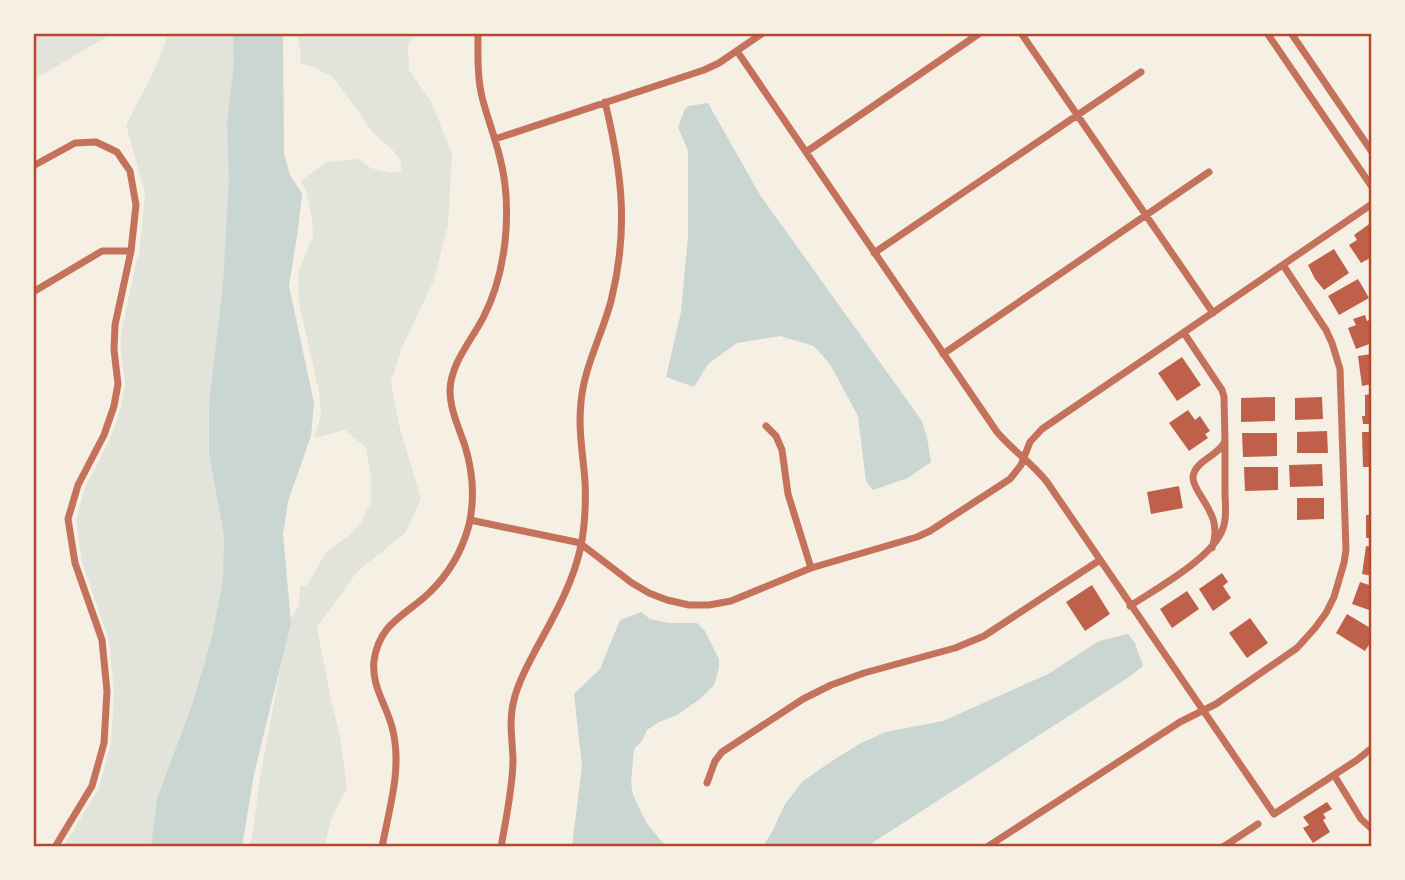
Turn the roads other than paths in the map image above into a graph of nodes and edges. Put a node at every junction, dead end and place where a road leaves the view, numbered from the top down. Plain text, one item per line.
1 (478, 33) edge
2 (763, 33) edge
3 (980, 33) edge
4 (1021, 33) edge
5 (1267, 33) edge
6 (1291, 33) edge
7 (737, 51) junction
8 (1141, 72) dead end
9 (606, 102) junction
10 (1077, 115) junction
11 (495, 139) junction
12 (806, 152) junction
13 (1372, 152) edge
14 (33, 166) edge
15 (1209, 172) dead end
16 (1372, 187) edge
17 (1372, 204) edge
18 (1146, 216) junction
19 (131, 251) junction
20 (874, 253) junction
21 (1283, 265) junction
22 (33, 292) edge
23 (1213, 313) junction
24 (1184, 333) junction
25 (943, 354) junction
26 (766, 426) dead end
27 (1225, 441) junction
28 (1024, 458) junction
29 (470, 520) junction
30 (582, 544) junction
31 (1212, 548) junction
32 (1100, 560) junction
33 (811, 568) junction
34 (1130, 606) junction
35 (1202, 711) junction
36 (1372, 748) edge
37 (1334, 775) junction
38 (707, 783) dead end
39 (1258, 824) dead end
40 (1372, 829) edge
41 (55, 847) edge
42 (382, 847) edge
43 (501, 847) edge
44 (987, 847) edge
45 (1223, 847) edge

1 - 11 street
2 - 7 street
3 - 12 street
4 - 10 street
5 - 16 street
6 - 13 street
7 - 9 street
7 - 12 street
8 - 10 street
9 - 11 street
9 - 30 street
10 - 18 street
10 - 20 street
11 - 29 street
12 - 20 street
14 - 19 street
15 - 18 street
17 - 21 street
18 - 23 street
18 - 25 street
19 - 22 street
19 - 41 street
20 - 25 street
21 - 23 street
21 - 35 street
23 - 24 street
24 - 27 street
24 - 28 street
25 - 28 street
26 - 33 street
27 - 31 street
27 - 31 street
28 - 32 street
28 - 33 street
29 - 30 street
29 - 42 street
30 - 33 street
30 - 43 street
31 - 34 street
32 - 34 street
32 - 38 street
34 - 35 street
35 - 37 street
35 - 44 street
36 - 37 street
37 - 40 street
39 - 45 street

